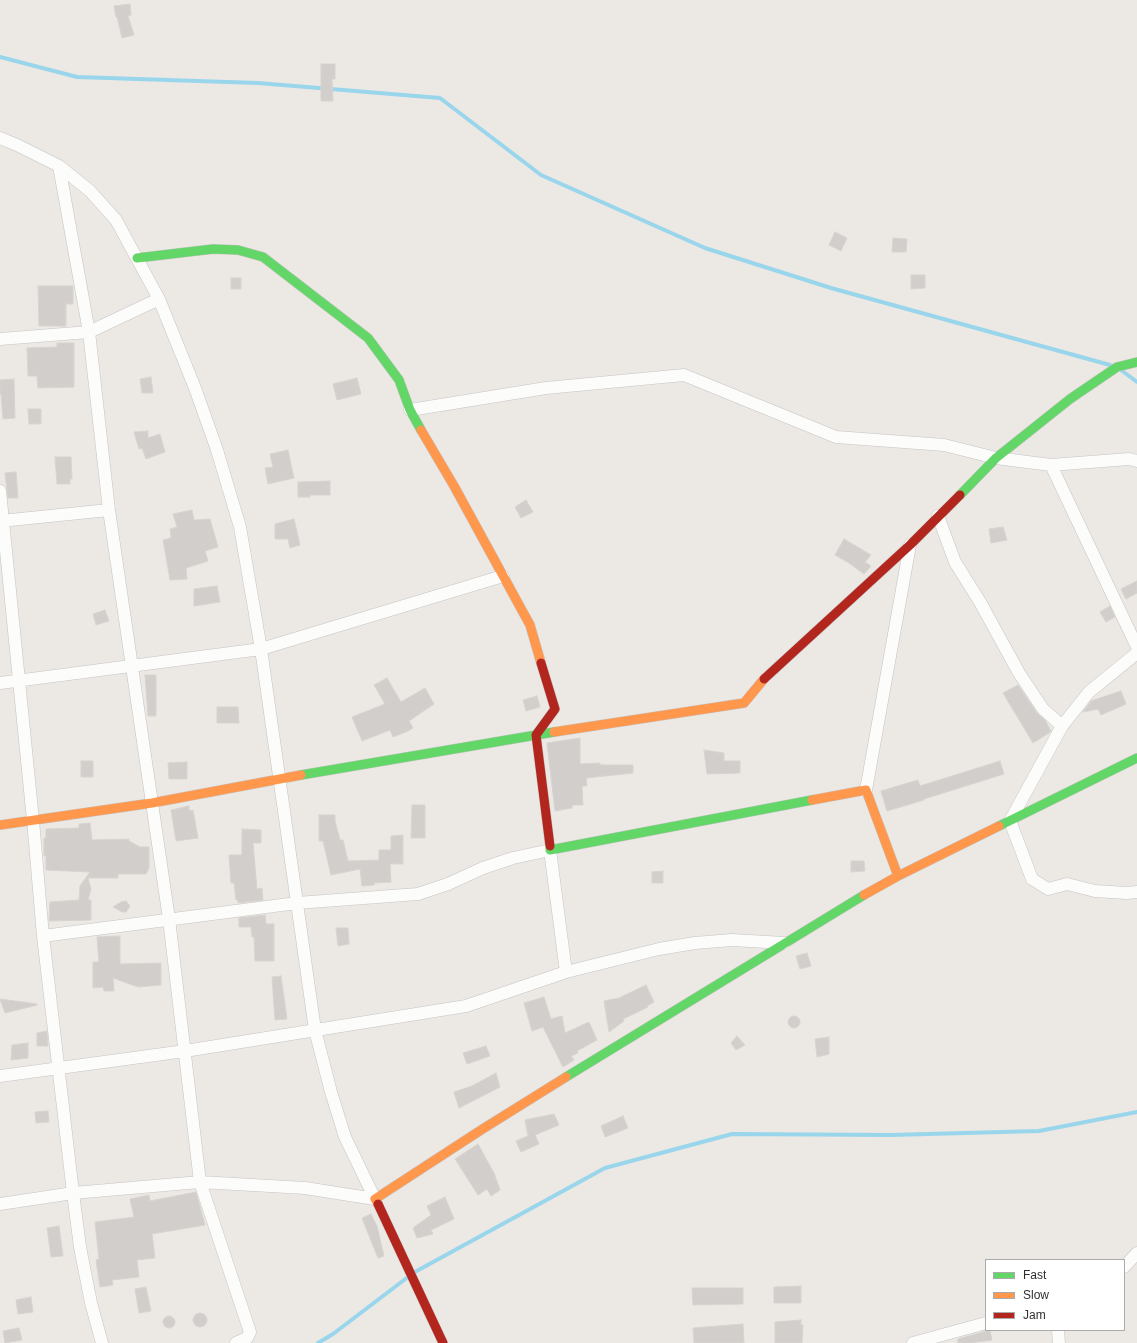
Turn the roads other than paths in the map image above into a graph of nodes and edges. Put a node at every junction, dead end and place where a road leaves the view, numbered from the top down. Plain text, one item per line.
1 (0, 138) edge
2 (59, 166) junction
3 (137, 258) junction
4 (159, 300) junction
5 (89, 332) junction
6 (0, 339) edge
7 (1137, 362) edge
8 (410, 410) junction
9 (996, 458) junction
10 (1137, 461) edge
11 (1051, 465) junction
12 (0, 491) edge
13 (109, 510) junction
14 (938, 516) junction
15 (1, 521) edge
16 (910, 545) junction
17 (503, 576) junction
18 (1137, 647) edge
19 (261, 649) junction
20 (1137, 653) edge
21 (132, 666) junction
22 (19, 681) junction
23 (0, 684) edge
24 (1062, 726) junction
25 (536, 735) junction
26 (1137, 758) edge
27 (279, 779) junction
28 (866, 790) junction
29 (152, 803) junction
30 (33, 820) junction
31 (1010, 821) junction
32 (0, 825) edge
33 (550, 850) junction
34 (898, 876) junction
35 (1137, 892) edge
36 (297, 903) junction
37 (169, 919) junction
38 (43, 936) junction
39 (784, 943) junction
40 (566, 972) junction
41 (315, 1030) junction
42 (185, 1051) junction
43 (60, 1069) junction
44 (0, 1076) edge
45 (200, 1182) junction
46 (73, 1193) junction
47 (375, 1199) junction
48 (0, 1204) edge
49 (1137, 1253) edge
50 (1125, 1266) edge
51 (985, 1323) edge
52 (1058, 1331) edge
53 (940, 1340) edge
54 (102, 1343) edge
55 (236, 1343) edge
56 (443, 1343) edge
57 (913, 1343) edge
58 (1059, 1343) edge

1 - 2 street
2 - 3 street
2 - 5 street
3 - 4 street
3 - 8 street
4 - 5 street
4 - 19 street
5 - 6 street
5 - 13 street
7 - 9 street
8 - 9 street
8 - 17 street
9 - 11 street
9 - 14 street
10 - 11 street
11 - 18 street
12 - 15 street
13 - 15 street
13 - 21 street
14 - 16 street
14 - 24 street
15 - 22 street
16 - 25 street
16 - 28 street
17 - 19 street
17 - 25 street
19 - 21 street
19 - 27 street
20 - 24 street
21 - 22 street
21 - 29 street
22 - 23 street
22 - 30 street
24 - 31 street
25 - 27 street
25 - 33 street
26 - 31 street
27 - 29 street
27 - 36 street
28 - 33 street
28 - 34 street
29 - 30 street
29 - 37 street
30 - 32 street
30 - 38 street
31 - 34 street
31 - 35 street
33 - 36 street
33 - 40 street
34 - 39 street
36 - 37 street
36 - 41 street
37 - 38 street
37 - 42 street
38 - 43 street
39 - 40 street
39 - 47 street
40 - 41 street
41 - 42 street
41 - 47 street
42 - 43 street
42 - 45 street
43 - 44 street
43 - 46 street
45 - 46 street
45 - 47 street
45 - 55 street
46 - 48 street
46 - 54 street
47 - 56 street
49 - 50 street
51 - 53 street
52 - 58 street
53 - 57 street

